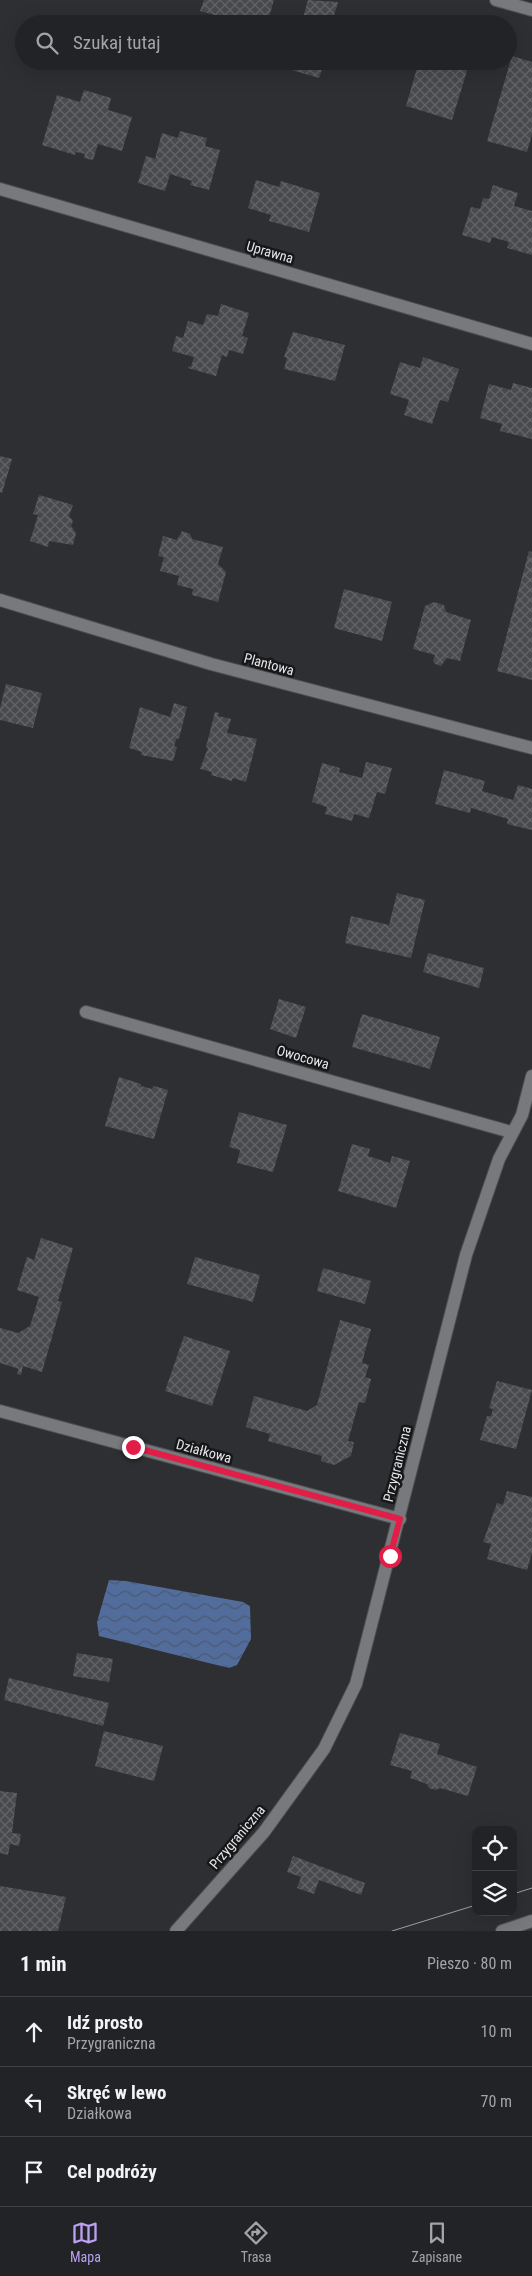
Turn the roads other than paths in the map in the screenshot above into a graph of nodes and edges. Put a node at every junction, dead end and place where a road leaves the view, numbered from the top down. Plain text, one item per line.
1 (496, 0) edge
2 (532, 10) edge
3 (0, 189) edge
4 (532, 344) edge
5 (0, 600) edge
6 (532, 748) edge
7 (86, 1012) dead end
8 (532, 1076) edge
9 (511, 1132) junction
10 (0, 1411) edge
11 (400, 1519) junction
12 (532, 1921) edge
13 (176, 1931) edge
14 (502, 1931) edge

1 - 2 street
3 - 4 street, Uprawna
5 - 6 street, Plantowa
7 - 9 street, Owocowa
8 - 9 street, Przygraniczna
9 - 11 street, Przygraniczna
10 - 11 street, Działkowa
11 - 13 street, Przygraniczna
12 - 14 street

